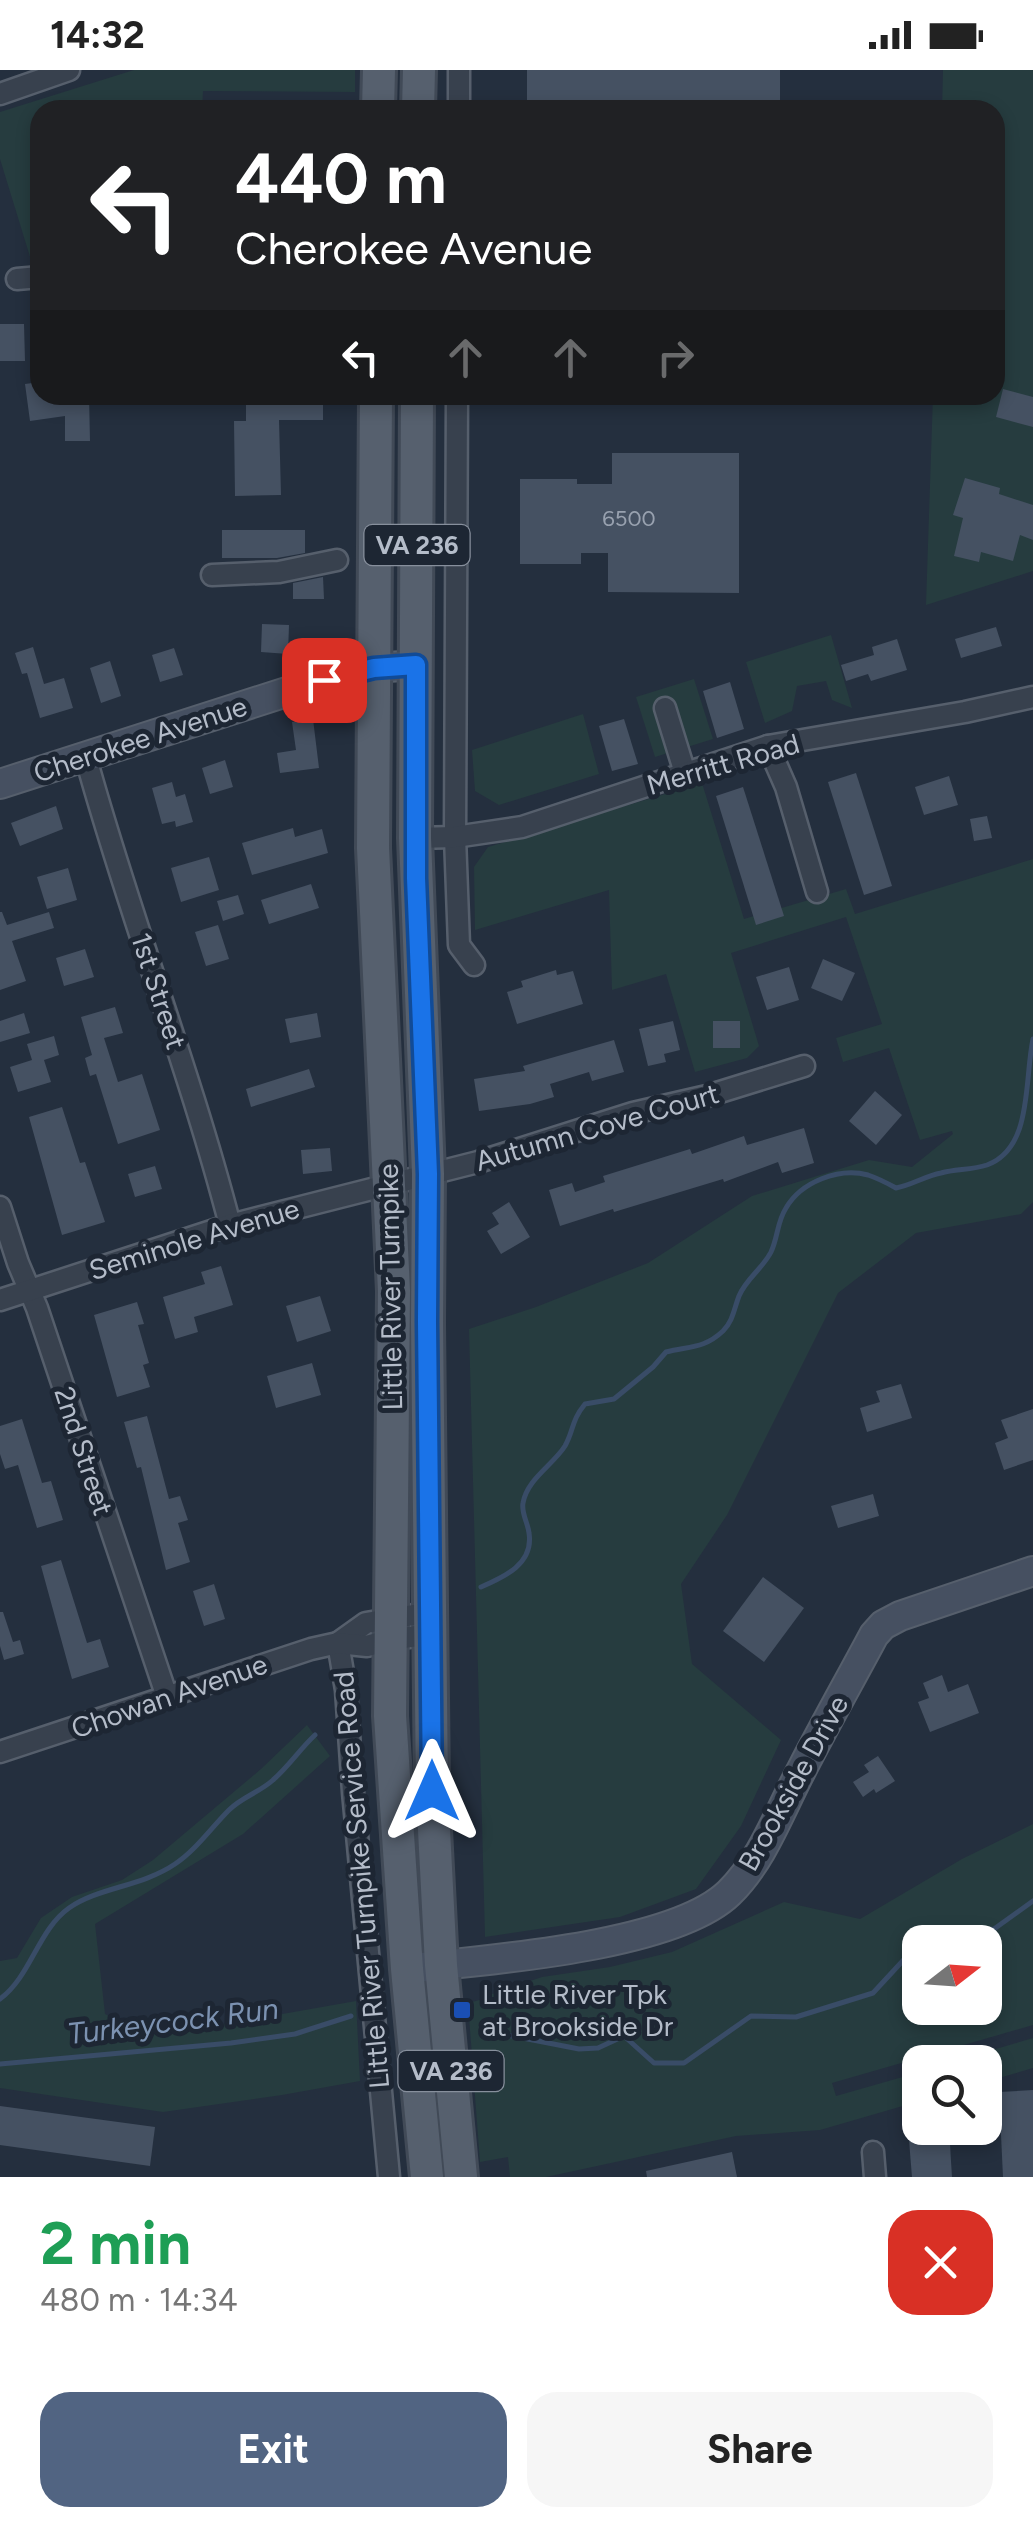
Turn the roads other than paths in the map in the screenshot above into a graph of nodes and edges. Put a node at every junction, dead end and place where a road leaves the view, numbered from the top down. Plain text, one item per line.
1 (69, 70) edge
2 (378, 70) edge
3 (419, 70) edge
4 (459, 70) edge
5 (0, 94) edge
6 (378, 100) edge
7 (418, 100) edge
8 (459, 100) edge
9 (30, 277) edge
10 (17, 278) dead end
11 (376, 405) edge
12 (417, 405) edge
13 (457, 405) edge
14 (338, 560) dead end
15 (212, 575) dead end
16 (455, 660) junction
17 (416, 665) junction
18 (374, 668) junction
19 (1033, 697) edge
20 (665, 708) dead end
21 (768, 746) junction
22 (86, 758) junction
23 (686, 773) junction
24 (0, 784) edge
25 (455, 837) junction
26 (415, 838) junction
27 (816, 892) dead end
28 (474, 965) dead end
29 (804, 1066) dead end
30 (428, 1174) junction
31 (389, 1184) junction
32 (0, 1206) edge
33 (230, 1226) junction
34 (30, 1290) junction
35 (0, 1300) edge
36 (1033, 1572) edge
37 (431, 1623) junction
38 (389, 1630) junction
39 (338, 1644) junction
40 (166, 1697) junction
41 (0, 1752) edge
42 (441, 1965) junction
43 (408, 1968) junction
44 (874, 2152) dead end
45 (389, 2177) edge
46 (427, 2177) edge
47 (461, 2177) edge
48 (875, 2177) edge

1 - 5 street
2 - 6 main road
3 - 7 main road
4 - 8 street
9 - 10 street
11 - 18 main road, Little River Turnpike / VA 236
12 - 17 main road, Little River Turnpike / VA 236
13 - 16 street
14 - 15 street
16 - 17 street, Cherokee Avenue
16 - 25 street
17 - 18 street, Cherokee Avenue
17 - 26 main road, Little River Turnpike / VA 236
18 - 22 street, Cherokee Avenue
18 - 31 main road, Little River Turnpike / VA 236
19 - 21 street, Merritt Road
20 - 23 street
21 - 23 street, Merritt Road
21 - 27 street
22 - 24 street, Cherokee Avenue
22 - 33 street, 1st Street
23 - 25 street, Merritt Road
25 - 26 street, Merritt Road
25 - 28 street
26 - 30 main road, Little River Turnpike / VA 236
29 - 30 street, Autumn Cove Court
30 - 31 street, Autumn Cove Court
30 - 37 main road, Little River Turnpike / VA 236
31 - 33 street, Seminole Avenue
31 - 38 main road, Little River Turnpike / VA 236
32 - 34 street, 2nd Street
33 - 34 street, Seminole Avenue
34 - 35 street, Seminole Avenue
34 - 40 street, 2nd Street
36 - 42 street, Brookside Drive
37 - 38 street, Chowan Avenue
37 - 42 main road, Little River Turnpike / VA 236
38 - 39 street, Chowan Avenue
38 - 43 main road, Little River Turnpike / VA 236
39 - 40 street, Chowan Avenue
39 - 45 street, Little River Turnpike Service Road
40 - 41 street, Chowan Avenue
42 - 43 street, Brookside Drive
42 - 47 main road, Little River Turnpike / VA 236
43 - 46 main road, Little River Turnpike / VA 236
44 - 48 street

